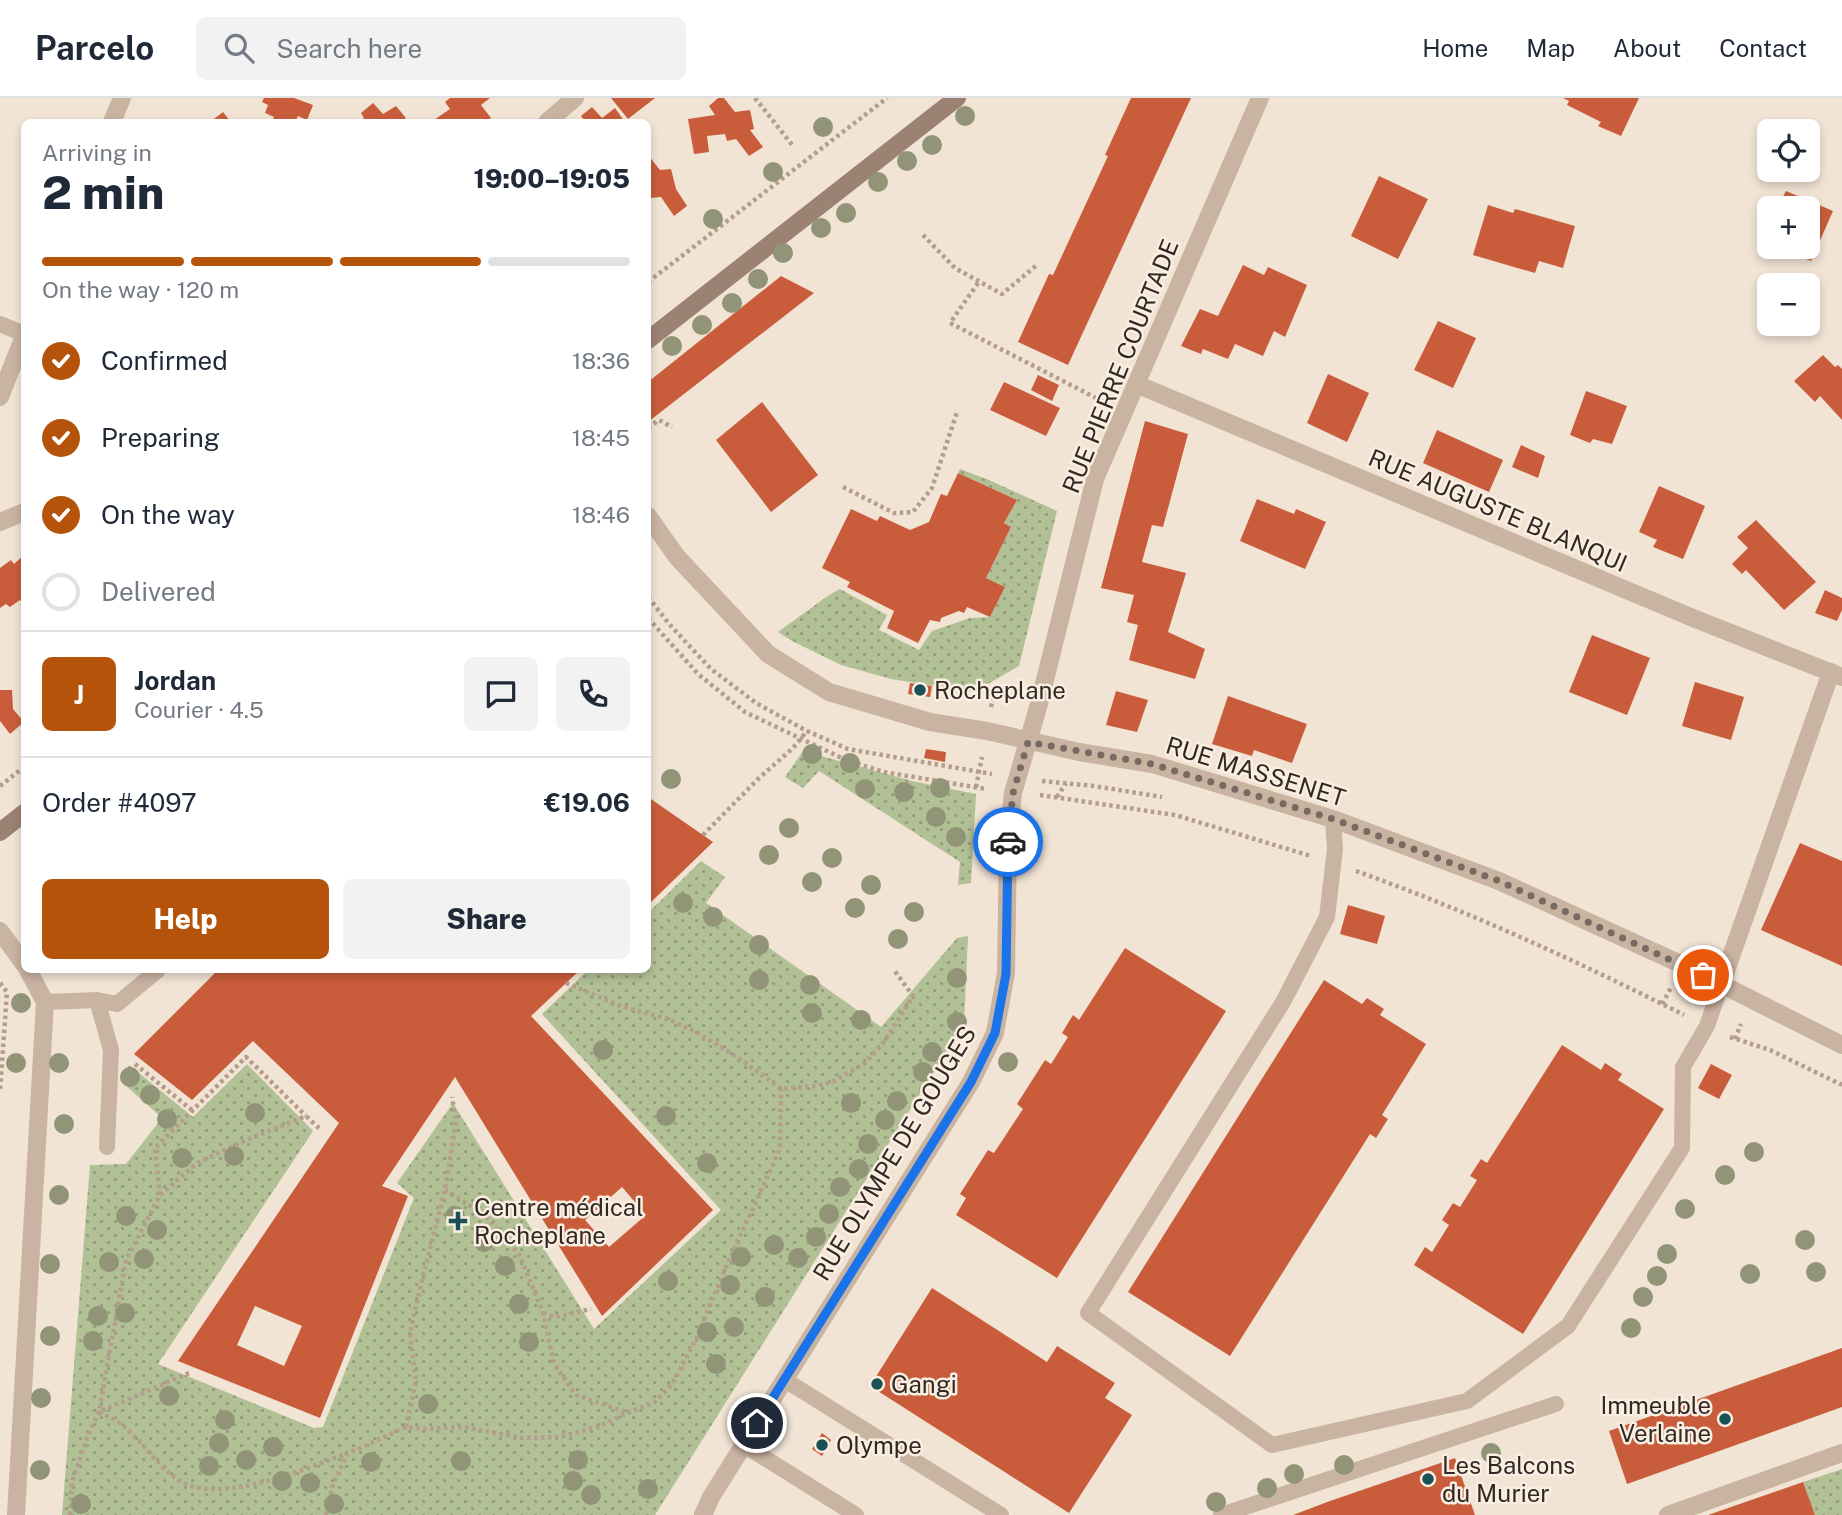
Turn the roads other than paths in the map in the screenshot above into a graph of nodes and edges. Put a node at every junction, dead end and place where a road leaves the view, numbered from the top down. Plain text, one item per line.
1 (122, 98) edge
2 (575, 98) edge
3 (957, 98) edge
4 (1260, 98) edge
5 (113, 119) edge
6 (550, 119) edge
7 (0, 324) edge
8 (21, 334) edge
9 (651, 338) edge
10 (21, 343) edge
11 (1136, 384) junction
12 (0, 397) edge
13 (21, 513) edge
14 (651, 520) edge
15 (0, 522) edge
16 (1836, 675) edge
17 (1028, 742) junction
18 (21, 815) edge
19 (1333, 819) junction
20 (0, 832) edge
21 (0, 932) edge
22 (21, 960) edge
23 (29, 973) edge
24 (154, 973) edge
25 (1721, 985) junction
26 (97, 1000) junction
27 (45, 1002) junction
28 (1842, 1045) edge
29 (107, 1147) dead end
30 (785, 1380) junction
31 (1556, 1404) dead end
32 (744, 1445) junction
33 (1842, 1453) edge
34 (16, 1515) edge
35 (704, 1515) edge
36 (856, 1515) edge
37 (1001, 1515) edge
38 (1221, 1515) edge
39 (1668, 1515) edge

1 - 5 street
2 - 6 street
3 - 9 main road
4 - 11 street, RUE PIERRE COURTADE
7 - 8 lane
10 - 12 street
11 - 16 street, RUE AUGUSTE BLANQUI
11 - 17 street, RUE PIERRE COURTADE
13 - 15 street
14 - 17 street, RUE MASSENET
16 - 25 street
17 - 19 street, RUE MASSENET
17 - 30 street, RUE OLYMPE DE GOUGES
18 - 20 main road
19 - 25 street, RUE MASSENET
19 - 25 lane
21 - 22 street
23 - 27 street
24 - 26 lane
25 - 28 street, RUE MASSENET
26 - 27 lane
26 - 29 lane
27 - 34 street
30 - 32 street, RUE OLYMPE DE GOUGES
30 - 37 lane
31 - 38 lane
32 - 35 street, RUE OLYMPE DE GOUGES
32 - 36 lane
33 - 39 street

